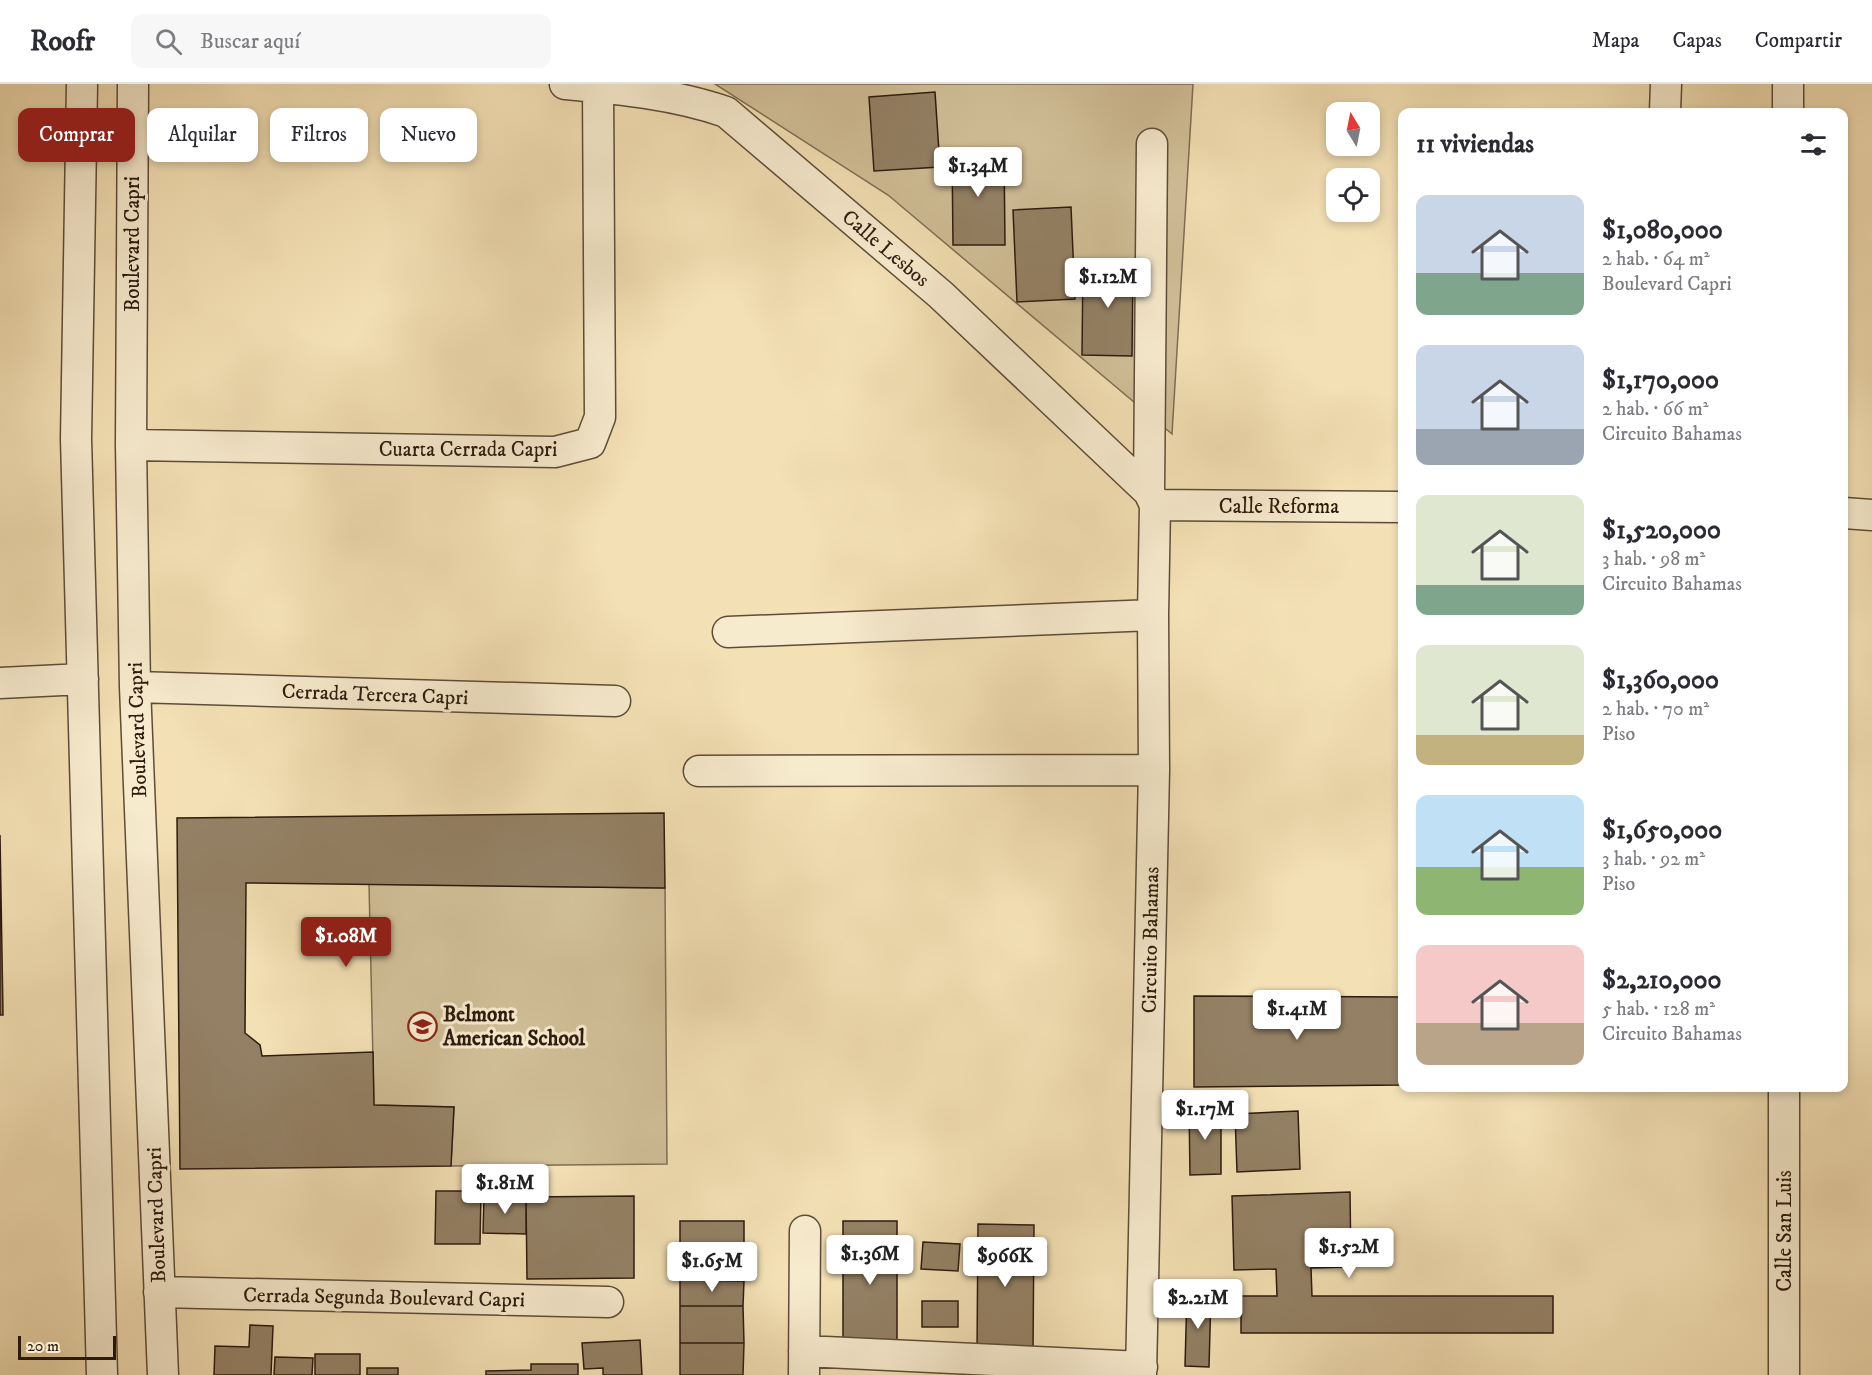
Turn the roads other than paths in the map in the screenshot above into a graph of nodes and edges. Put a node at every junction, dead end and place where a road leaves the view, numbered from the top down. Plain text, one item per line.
1 (82, 84) edge
2 (133, 84) edge
3 (565, 84) edge
4 (1666, 84) edge
5 (1788, 84) edge
6 (598, 87) junction
7 (1665, 108) edge
8 (1788, 108) edge
9 (1152, 144) dead end
10 (131, 445) junction
11 (1152, 499) junction
12 (1398, 507) edge
13 (1848, 513) edge
14 (1872, 514) edge
15 (1153, 615) junction
16 (728, 633) dead end
17 (82, 679) junction
18 (0, 683) edge
19 (135, 687) junction
20 (615, 701) dead end
21 (1154, 770) junction
22 (699, 771) dead end
23 (1784, 1092) edge
24 (805, 1231) dead end
25 (159, 1292) junction
26 (608, 1302) dead end
27 (804, 1363) edge
28 (1141, 1371) edge
29 (102, 1375) edge
30 (163, 1375) edge
31 (1784, 1375) edge

1 - 17 street
2 - 10 street, Boulevard Capri
3 - 6 street, Calle Lesbos
4 - 7 street
5 - 8 street
6 - 10 street, Cuarta Cerrada Capri
6 - 11 street, Calle Lesbos
9 - 11 street, Circuito Bahamas
10 - 19 street, Boulevard Capri
11 - 12 street, Calle Reforma
11 - 15 street, Circuito Bahamas
13 - 14 street
15 - 16 street
15 - 21 street, Circuito Bahamas
17 - 18 street
17 - 29 street
19 - 20 street, Cerrada Tercera Capri
19 - 25 street, Boulevard Capri
21 - 22 street
21 - 28 street, Circuito Bahamas
23 - 31 street, Calle San Luis
24 - 27 street
25 - 26 street, Cerrada Segunda Boulevard Capri
25 - 30 street, Boulevard Capri
27 - 28 street

